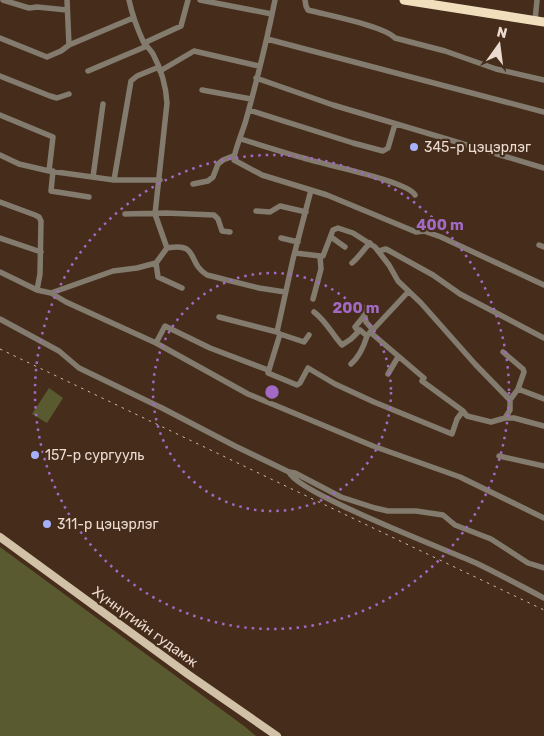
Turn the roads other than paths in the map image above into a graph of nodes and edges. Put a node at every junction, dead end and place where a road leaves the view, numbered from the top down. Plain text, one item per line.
1 (3, 0) edge
2 (67, 0) edge
3 (128, 0) edge
4 (188, 0) edge
5 (200, 0) edge
6 (275, 0) edge
7 (305, 0) edge
8 (404, 0) edge
9 (537, 0) edge
10 (68, 10) junction
11 (272, 14) junction
12 (133, 18) junction
13 (539, 22) edge
14 (0, 38) edge
15 (267, 39) junction
16 (69, 45) junction
17 (146, 45) junction
18 (259, 66) junction
19 (159, 69) junction
20 (88, 71) dead end
21 (0, 76) edge
22 (256, 78) junction
23 (544, 80) edge
24 (202, 90) dead end
25 (69, 94) dead end
26 (251, 100) junction
27 (103, 104) dead end
28 (249, 110) junction
29 (544, 112) edge
30 (0, 115) edge
31 (395, 124) junction
32 (241, 139) junction
33 (0, 155) edge
34 (233, 156) junction
35 (544, 168) edge
36 (51, 171) junction
37 (93, 177) junction
38 (114, 180) junction
39 (160, 180) junction
40 (193, 184) dead end
41 (311, 190) junction
42 (414, 195) dead end
43 (89, 197) dead end
44 (0, 202) edge
45 (256, 211) dead end
46 (306, 212) junction
47 (124, 214) dead end
48 (156, 214) junction
49 (230, 232) dead end
50 (331, 237) junction
51 (0, 238) edge
52 (281, 238) dead end
53 (298, 242) junction
54 (370, 243) junction
55 (345, 247) dead end
56 (167, 248) junction
57 (379, 251) junction
58 (41, 252) junction
59 (295, 253) junction
60 (320, 256) junction
61 (156, 263) junction
62 (352, 263) dead end
63 (0, 272) edge
64 (544, 285) edge
65 (182, 288) dead end
66 (37, 290) junction
67 (286, 292) junction
68 (408, 292) junction
69 (51, 294) junction
70 (313, 299) dead end
71 (363, 307) dead end
72 (314, 312) dead end
73 (364, 316) junction
74 (219, 317) dead end
75 (0, 319) edge
76 (358, 331) junction
77 (279, 333) junction
78 (370, 333) junction
79 (309, 336) dead end
80 (544, 338) edge
81 (156, 343) junction
82 (503, 352) dead end
83 (398, 357) junction
84 (351, 364) dead end
85 (268, 370) junction
86 (388, 374) dead end
87 (518, 389) junction
88 (544, 399) edge
89 (510, 400) junction
90 (463, 411) junction
91 (504, 418) junction
92 (544, 426) edge
93 (499, 456) dead end
94 (544, 466) edge
95 (289, 472) junction
96 (544, 518) edge
97 (0, 537) edge
98 (544, 568) edge
99 (544, 598) edge
100 (277, 736) edge

1 - 10 street
2 - 10 street
3 - 12 street
4 - 17 street
5 - 11 street
6 - 11 street
7 - 23 street
8 - 13 highway
9 - 13 street
10 - 16 street
11 - 15 street
12 - 16 street
12 - 17 street
14 - 16 street
15 - 18 street
15 - 29 street
17 - 19 street
17 - 20 street
18 - 19 street
18 - 22 street
19 - 38 street
19 - 39 street
21 - 25 street
22 - 26 street
22 - 31 street
24 - 26 street
26 - 28 street
27 - 37 street
28 - 31 street
28 - 32 street
30 - 36 street
31 - 35 street
32 - 34 street
32 - 42 street
33 - 36 street
34 - 40 street
34 - 41 street
36 - 37 street
36 - 43 street
37 - 38 street
38 - 39 street
39 - 48 street
41 - 46 street
41 - 64 street
44 - 58 street
45 - 46 street
46 - 53 street
47 - 48 street
48 - 49 street
48 - 56 street
50 - 54 street
50 - 55 street
50 - 60 street
51 - 58 street
52 - 53 street
53 - 59 street
54 - 57 street
54 - 62 street
56 - 61 street
56 - 67 street
57 - 68 street
57 - 80 street
58 - 66 street
59 - 60 street
59 - 67 street
60 - 70 street
61 - 65 street
61 - 69 street
63 - 66 street
66 - 69 street
67 - 77 street
68 - 78 street
68 - 89 street
69 - 81 street
71 - 73 street
72 - 76 street
73 - 76 street
73 - 78 street
74 - 77 street
75 - 95 street
76 - 78 street
77 - 79 street
77 - 85 street
78 - 83 street
78 - 84 street
81 - 85 street
81 - 96 street
82 - 87 street
83 - 86 street
83 - 90 street
85 - 90 street
87 - 88 street
87 - 89 street
89 - 91 street
90 - 91 street
91 - 92 street
93 - 94 street
95 - 98 street
95 - 99 street
97 - 100 main road, Хүннүгийн гудамж

